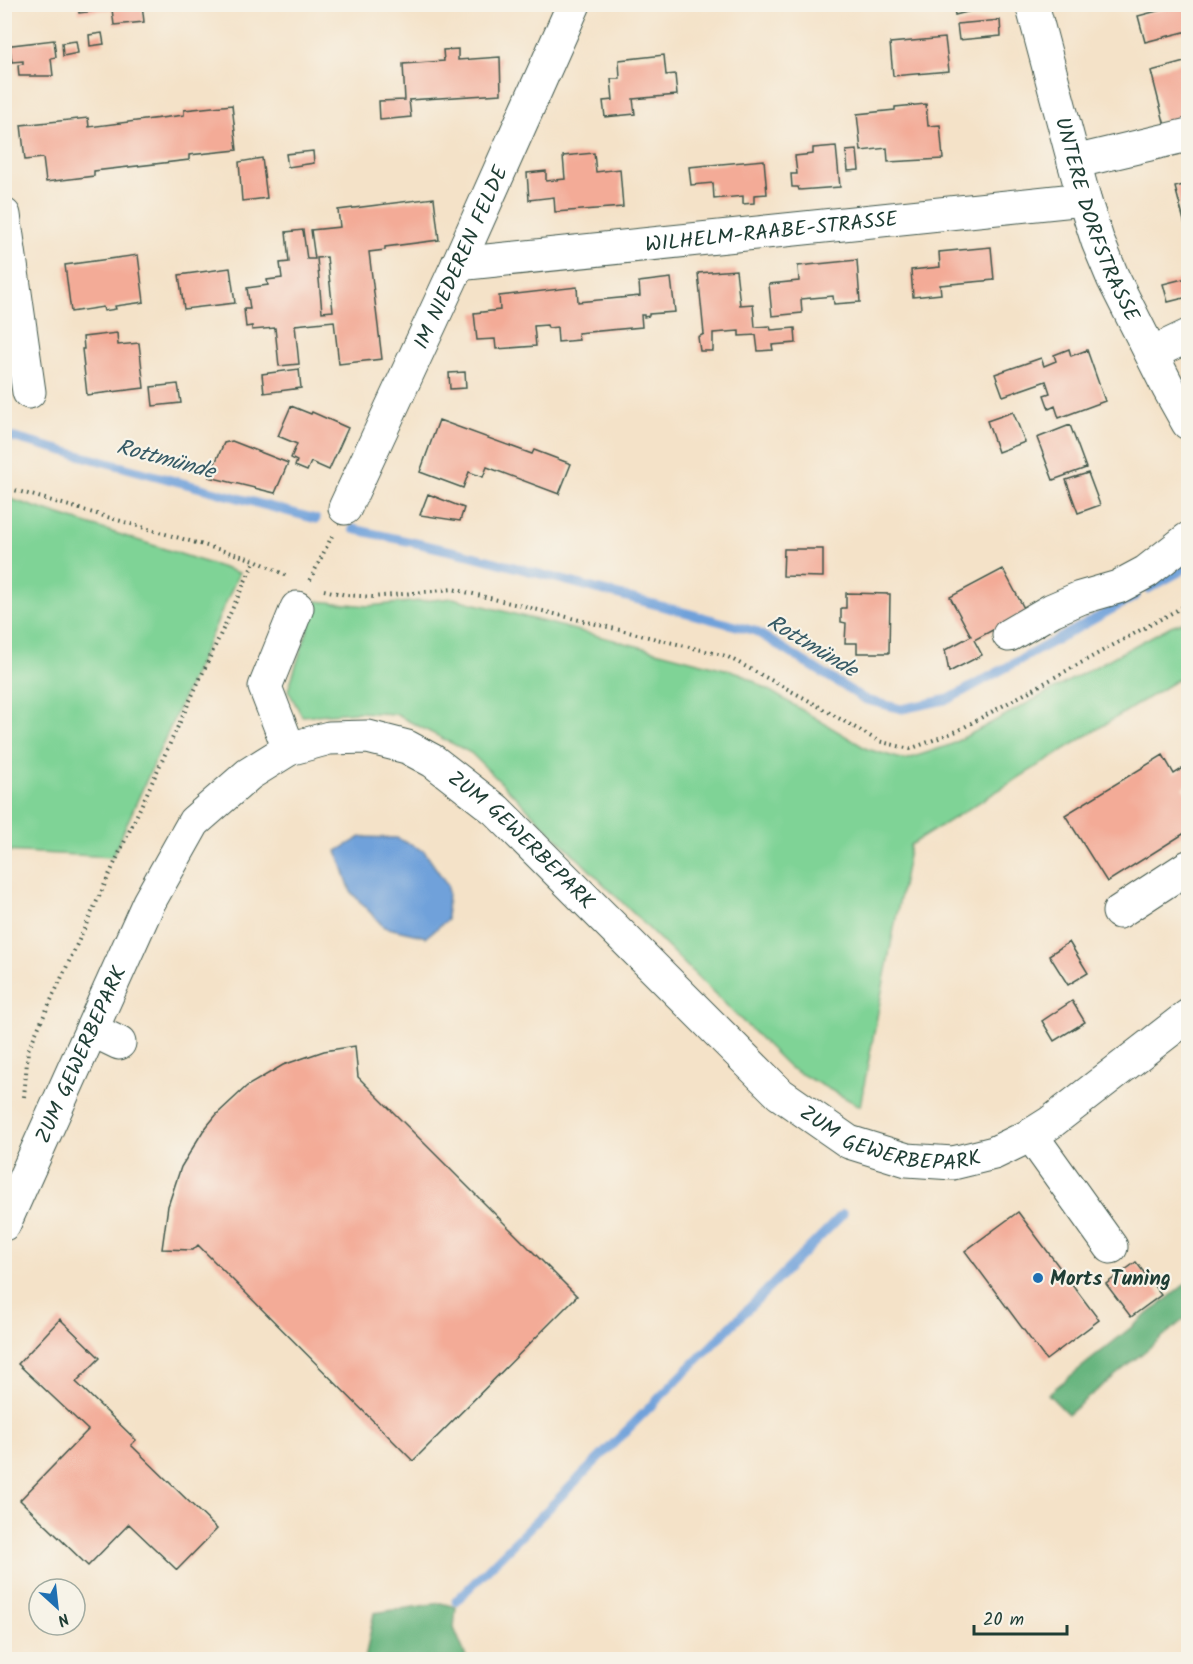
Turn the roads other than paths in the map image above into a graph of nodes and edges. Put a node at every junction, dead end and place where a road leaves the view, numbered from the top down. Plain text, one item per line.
1 (574, 4) edge
2 (1032, 4) edge
3 (1188, 135) edge
4 (1074, 162) junction
5 (1084, 199) junction
6 (4, 215) edge
7 (458, 264) junction
8 (1188, 336) edge
9 (1152, 353) junction
10 (29, 392) dead end
11 (1188, 423) edge
12 (345, 508) road end
13 (1188, 539) edge
14 (303, 597) road end
15 (1010, 635) dead end
16 (289, 749) junction
17 (1188, 867) edge
18 (1119, 912) dead end
19 (1188, 1016) edge
20 (1031, 1135) junction
21 (4, 1224) edge
22 (1111, 1247) dead end

1 - 7 street, IM NIEDEREN FELDE
2 - 4 street, UNTERE DORFSTRASSE
3 - 4 street
4 - 5 street, UNTERE DORFSTRASSE
5 - 7 street, WILHELM-RAABE-STRASSE
5 - 9 street, UNTERE DORFSTRASSE
6 - 10 street
7 - 12 street, IM NIEDEREN FELDE
8 - 9 street
9 - 11 street, UNTERE DORFSTRASSE
13 - 15 street
14 - 16 street
16 - 20 street, ZUM GEWERBEPARK
16 - 21 street, ZUM GEWERBEPARK
17 - 18 street
19 - 20 street, ZUM GEWERBEPARK
20 - 22 street

